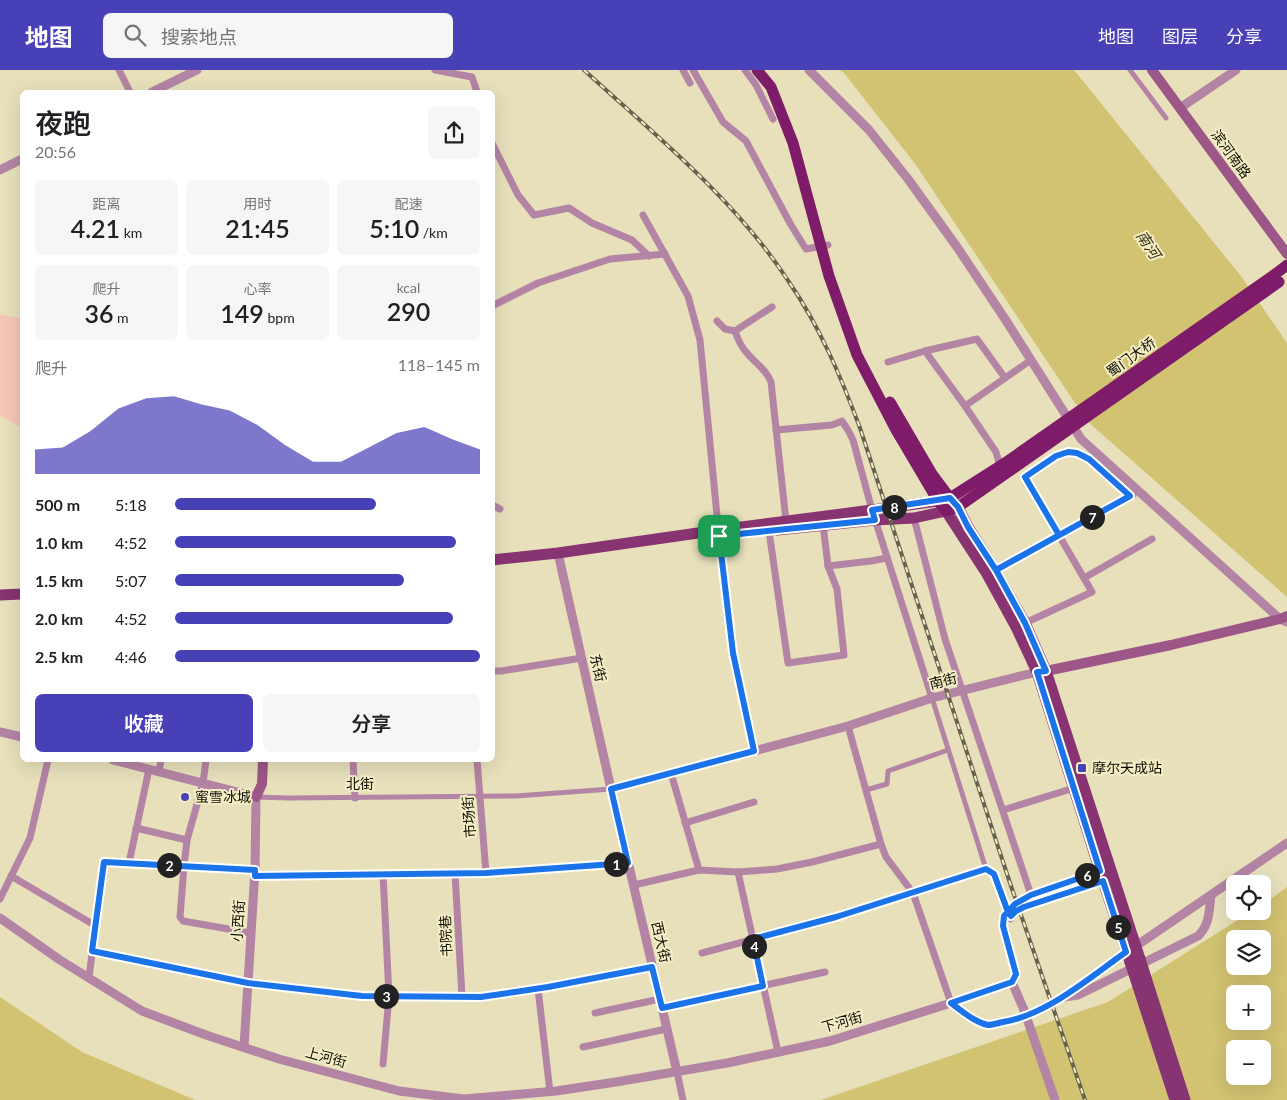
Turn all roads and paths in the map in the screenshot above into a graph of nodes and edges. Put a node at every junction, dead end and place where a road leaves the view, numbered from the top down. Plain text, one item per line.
1 (120, 70) edge
2 (196, 70) edge
3 (435, 70) edge
4 (683, 70) edge
5 (693, 70) edge
6 (745, 70) edge
7 (758, 70) edge
8 (766, 70) edge
9 (809, 70) edge
10 (1130, 70) edge
11 (1152, 70) edge
12 (1236, 70) edge
13 (690, 83) dead end
14 (129, 90) edge
15 (156, 90) edge
16 (476, 90) edge
17 (1180, 108) junction
18 (1166, 118) dead end
19 (773, 119) dead end
20 (495, 149) edge
21 (20, 160) edge
22 (0, 170) edge
23 (643, 215) dead end
24 (825, 246) junction
25 (665, 254) junction
26 (1287, 254) edge
27 (649, 256) junction
28 (1287, 265) edge
29 (1280, 278) edge
30 (495, 304) edge
31 (772, 307) dead end
32 (717, 321) dead end
33 (734, 332) junction
34 (925, 351) junction
35 (1031, 360) junction
36 (888, 362) dead end
37 (1005, 378) junction
38 (966, 406) junction
39 (776, 430) junction
40 (1005, 466) junction
41 (1140, 491) junction
42 (1130, 496) junction
43 (950, 498) junction
44 (938, 501) junction
45 (495, 506) edge
46 (958, 507) junction
47 (500, 509) dead end
48 (946, 511) junction
49 (874, 515) junction
50 (914, 518) junction
51 (786, 521) junction
52 (823, 525) junction
53 (769, 531) junction
54 (719, 533) junction
55 (1059, 535) junction
56 (1152, 539) dead end
57 (559, 556) junction
58 (887, 558) junction
59 (495, 560) edge
60 (495, 566) edge
61 (828, 566) junction
62 (996, 570) junction
63 (1084, 578) junction
64 (20, 588) edge
65 (0, 589) edge
66 (20, 594) edge
67 (0, 595) edge
68 (1285, 619) edge
69 (1025, 623) junction
70 (582, 658) junction
71 (495, 671) edge
72 (1042, 672) junction
73 (963, 690) junction
74 (932, 698) junction
75 (848, 726) junction
76 (0, 732) edge
77 (20, 737) edge
78 (948, 750) junction
79 (754, 751) junction
80 (48, 762) edge
81 (121, 762) edge
82 (161, 762) edge
83 (206, 762) edge
84 (256, 762) edge
85 (263, 762) edge
86 (353, 762) edge
87 (477, 762) edge
88 (149, 769) junction
89 (159, 772) junction
90 (671, 773) junction
91 (203, 782) junction
92 (1074, 788) junction
93 (611, 789) junction
94 (866, 790) junction
95 (256, 797) junction
96 (480, 797) junction
97 (355, 798) junction
98 (754, 802) dead end
99 (1003, 810) junction
100 (685, 824) junction
101 (136, 828) junction
102 (187, 840) junction
103 (1287, 843) edge
104 (881, 844) junction
105 (129, 863) junction
106 (628, 863) junction
107 (184, 866) junction
108 (986, 869) junction
109 (699, 870) junction
110 (738, 872) junction
111 (255, 873) junction
112 (455, 873) junction
113 (486, 873) junction
114 (383, 874) junction
115 (1107, 874) junction
116 (11, 876) junction
117 (634, 885) junction
118 (912, 892) junction
119 (1031, 895) junction
120 (1211, 895) junction
121 (0, 899) edge
122 (1010, 914) junction
123 (0, 918) edge
124 (96, 926) junction
125 (251, 933) junction
126 (753, 939) junction
127 (92, 951) junction
128 (702, 953) dead end
129 (1133, 955) junction
130 (652, 967) junction
131 (825, 972) dead end
132 (89, 977) junction
133 (1012, 982) junction
134 (248, 983) junction
135 (763, 986) junction
136 (538, 989) junction
137 (389, 996) junction
138 (462, 997) junction
139 (1064, 997) junction
140 (661, 1003) junction
141 (951, 1003) junction
142 (595, 1013) dead end
143 (666, 1029) junction
144 (244, 1047) junction
145 (583, 1047) dead end
146 (778, 1052) junction
147 (383, 1064) dead end
148 (676, 1072) junction
149 (550, 1092) junction
150 (683, 1100) edge
151 (1055, 1100) edge
152 (1175, 1100) edge
153 (1185, 1100) edge

1 - 14 street
2 - 15 street
3 - 16 street
4 - 13 street
5 - 24 street
6 - 19 street
7 - 24 highway
8 - 24 highway
9 - 35 street
10 - 18 street
11 - 17 main road, 滨河南路
12 - 17 street
17 - 26 main road, 滨河南路
20 - 27 street
21 - 22 street
23 - 25 street
24 - 43 highway
24 - 44 highway
25 - 27 street
25 - 54 street
27 - 30 street
28 - 29 highway, 蜀门大桥
29 - 40 highway, 蜀门大桥, bridge
31 - 33 street
32 - 33 street
33 - 39 street
34 - 36 street
34 - 37 street
34 - 38 street
35 - 37 street
35 - 41 street
37 - 38 street
38 - 40 street
39 - 49 street
39 - 51 street
40 - 43 highway
40 - 46 highway
41 - 42 street
41 - 68 street
42 - 55 street
42 - 55 street
43 - 44 main road
43 - 46 main road
44 - 48 highway
44 - 49 main road
45 - 47 street
46 - 48 highway
46 - 62 main road
48 - 50 main road
48 - 72 main road
49 - 50 main road
49 - 51 main road
49 - 52 main road
49 - 58 street
50 - 73 street
51 - 54 main road
52 - 53 main road
52 - 61 street
53 - 54 main road
53 - 61 street
54 - 57 main road
54 - 79 street
55 - 62 street
55 - 63 street
56 - 63 street
57 - 59 main road
57 - 60 main road
57 - 70 street, 东街
58 - 61 street
58 - 74 street
62 - 69 main road
63 - 69 street
64 - 65 main road
66 - 67 main road
68 - 72 main road, 南街
69 - 72 main road
70 - 71 street
70 - 93 street, 东街
72 - 73 street, 南街
72 - 92 main road
72 - 115 main road
73 - 74 street, 南街
73 - 99 street
74 - 75 street, 南街
74 - 78 street
75 - 79 street, 南街
75 - 94 street
76 - 77 street
78 - 94 street
78 - 108 street
79 - 90 street, 南街
80 - 116 street
81 - 88 street, 北街
82 - 89 street
83 - 91 street
84 - 95 main road
85 - 95 main road
86 - 97 street
87 - 96 street, 市场街
88 - 89 street, 北街
88 - 101 street
89 - 91 street, 北街
90 - 93 street, 南街
90 - 100 street
91 - 95 street, 北街
91 - 102 street
92 - 99 street
92 - 115 main road
93 - 96 street, 北街
93 - 106 street, 西大街
94 - 104 street
95 - 97 street, 北街
95 - 111 street, 小西街
96 - 97 street, 北街
96 - 113 street, 市场街
98 - 100 street
99 - 119 street
100 - 109 street
101 - 102 street
101 - 105 street
102 - 107 street
103 - 120 street
104 - 110 street
104 - 118 street
105 - 107 street
105 - 124 street
106 - 113 street
106 - 117 street, 西大街
107 - 111 street
107 - 125 street
108 - 118 street
108 - 122 street
109 - 110 street
109 - 117 street
110 - 126 street
111 - 114 street
111 - 125 street, 小西街
112 - 113 street
112 - 114 street
112 - 138 street, 书院巷
114 - 137 street
115 - 119 street
115 - 122 street
115 - 129 main road
116 - 121 street
116 - 124 street
117 - 130 street, 西大街
118 - 126 street
118 - 141 street
119 - 122 street
120 - 129 street
120 - 139 street
122 - 133 street
123 - 132 street, 上河街
124 - 127 street
125 - 134 street, 小西街
126 - 128 street
126 - 135 street
127 - 132 street
127 - 134 street
129 - 139 street
129 - 152 main road, bridge
129 - 153 main road, bridge
130 - 136 street
130 - 140 street, 西大街
131 - 135 street
132 - 144 street, 上河街
133 - 141 street, 下河街
133 - 151 street, bridge
134 - 137 street
134 - 144 street, 小西街
135 - 140 street
135 - 146 street
136 - 138 street
136 - 149 street
137 - 138 street
137 - 147 street
139 - 141 street
140 - 142 street
140 - 143 street, 西大街
141 - 146 street, 下河街
143 - 145 street
143 - 148 street, 西大街
144 - 149 street, 上河街
146 - 148 street, 下河街
148 - 149 street, 上河街
148 - 150 street, 西大街

